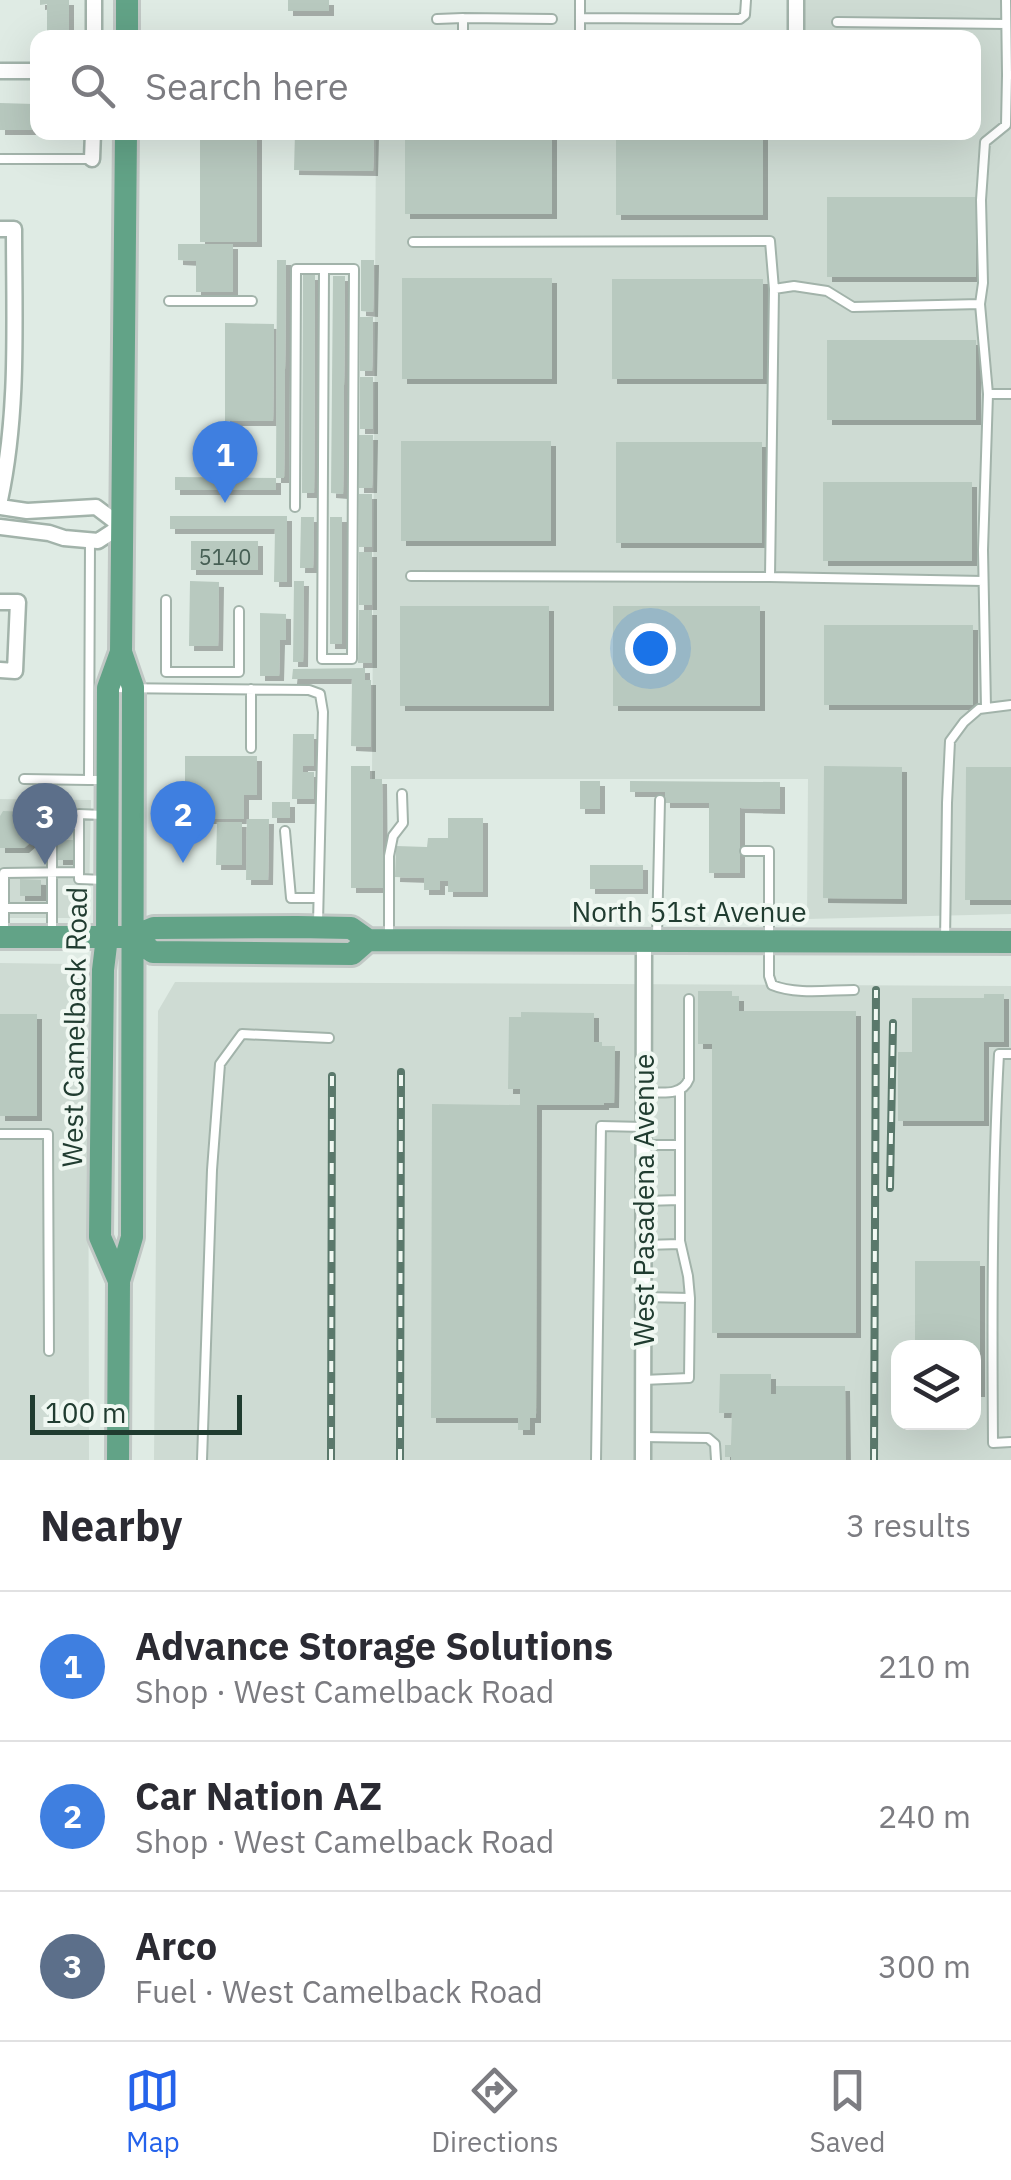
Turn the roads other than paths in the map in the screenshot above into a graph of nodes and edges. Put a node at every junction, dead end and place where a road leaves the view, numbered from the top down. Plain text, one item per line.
1 (94, 0) edge
2 (128, 0) edge
3 (580, 0) edge
4 (746, 0) edge
5 (796, 0) edge
6 (1006, 0) edge
7 (463, 18) junction
8 (580, 18) junction
9 (437, 19) dead end
10 (552, 19) dead end
11 (837, 22) dead end
12 (1006, 24) junction
13 (94, 30) edge
14 (127, 30) edge
15 (463, 30) edge
16 (580, 30) edge
17 (796, 30) edge
18 (0, 71) edge
19 (30, 72) edge
20 (1009, 75) edge
21 (92, 140) edge
22 (126, 140) edge
23 (0, 159) edge
24 (92, 160) joint
25 (7, 229) edge
26 (413, 242) dead end
27 (324, 269) junction
28 (774, 288) junction
29 (252, 301) dead end
30 (169, 302) dead end
31 (980, 304) junction
32 (988, 394) junction
33 (1011, 394) edge
34 (0, 500) edge
35 (0, 507) edge
36 (295, 507) dead end
37 (121, 526) junction
38 (0, 527) edge
39 (90, 541) junction
40 (411, 576) dead end
41 (770, 577) junction
42 (983, 582) junction
43 (166, 600) dead end
44 (0, 602) edge
45 (239, 611) dead end
46 (120, 652) junction
47 (0, 670) edge
48 (133, 687) junction
49 (108, 688) junction
50 (251, 689) junction
51 (1011, 706) edge
52 (986, 708) junction
53 (250, 748) dead end
54 (24, 780) dead end
55 (98, 780) junction
56 (402, 794) dead end
57 (660, 800) dead end
58 (107, 815) junction
59 (79, 825) junction
60 (284, 831) dead end
61 (744, 851) dead end
62 (52, 872) junction
63 (78, 872) junction
64 (107, 880) junction
65 (318, 898) junction
66 (4, 908) junction
67 (52, 908) junction
68 (318, 928) junction
69 (2, 937) edge
70 (52, 937) junction
71 (107, 937) junction
72 (132, 937) junction
73 (379, 940) junction
74 (650, 940) junction
75 (769, 941) junction
76 (946, 942) junction
77 (1011, 942) edge
78 (854, 990) dead end
79 (688, 999) dead end
80 (329, 1038) dead end
81 (1011, 1054) edge
82 (680, 1091) junction
83 (644, 1092) junction
84 (644, 1127) junction
85 (0, 1134) edge
86 (680, 1144) junction
87 (644, 1146) junction
88 (680, 1200) junction
89 (644, 1202) junction
90 (680, 1244) junction
91 (643, 1245) junction
92 (119, 1281) junction
93 (643, 1297) junction
94 (690, 1298) junction
95 (49, 1351) dead end
96 (643, 1380) junction
97 (642, 1437) junction
98 (1011, 1442) edge
99 (118, 1460) edge
100 (202, 1460) edge
101 (596, 1460) edge
102 (642, 1460) edge
103 (716, 1460) edge

1 - 13 street
2 - 14 main road
3 - 8 lane
4 - 8 lane
5 - 17 street
6 - 12 lane
7 - 9 lane
7 - 10 lane
7 - 15 lane
8 - 16 lane
11 - 12 lane
12 - 20 lane
18 - 19 street
20 - 31 lane
21 - 24 street
22 - 37 main road, West Camelback Road
23 - 24 lane
25 - 34 street
26 - 28 lane
27 - 27 lane
27 - 36 lane
28 - 31 lane
28 - 41 lane
29 - 30 lane
31 - 32 lane
32 - 33 lane
32 - 42 lane
35 - 37 street
37 - 39 street
37 - 46 main road, West Camelback Road
38 - 39 street
39 - 55 lane
40 - 41 lane
41 - 42 lane
42 - 52 lane
43 - 45 lane
44 - 47 street
46 - 48 main road, West Camelback Road
46 - 49 main road, West Camelback Road
48 - 49 lane
48 - 50 lane
48 - 72 main road, West Camelback Road
49 - 55 main road, West Camelback Road
50 - 53 lane
50 - 65 lane
51 - 52 lane
52 - 76 lane
54 - 55 lane
55 - 58 main road, West Camelback Road
56 - 73 lane
57 - 74 lane
58 - 59 lane
58 - 64 main road, West Camelback Road
59 - 62 lane
59 - 63 lane
60 - 65 lane
61 - 75 lane
62 - 63 lane
62 - 66 lane
62 - 67 lane
63 - 64 lane
64 - 71 main road, West Camelback Road
65 - 68 lane
66 - 67 lane
66 - 69 lane
67 - 70 lane
68 - 72 main road, North 51st Avenue
68 - 73 main road, North 51st Avenue
69 - 70 main road, North 51st Avenue
70 - 71 main road, North 51st Avenue
71 - 72 main road, North 51st Avenue
71 - 92 main road, West Camelback Road
72 - 73 main road, North 51st Avenue
72 - 92 main road, West Camelback Road
73 - 74 main road, North 51st Avenue
74 - 75 main road, North 51st Avenue
74 - 83 street, West Pasadena Avenue
75 - 76 main road, North 51st Avenue
75 - 78 lane
76 - 77 main road, North 51st Avenue
79 - 82 lane
80 - 100 lane
81 - 98 lane
82 - 83 lane
82 - 86 lane
83 - 84 street, West Pasadena Avenue
84 - 87 street, West Pasadena Avenue
84 - 101 lane
85 - 95 lane
86 - 87 lane
86 - 88 lane
87 - 89 street, West Pasadena Avenue
88 - 89 lane
88 - 90 lane
89 - 91 street, West Pasadena Avenue
90 - 91 lane
90 - 94 lane
91 - 93 street, West Pasadena Avenue
92 - 99 main road, West Camelback Road
93 - 94 lane
93 - 96 street, West Pasadena Avenue
94 - 96 lane
96 - 97 street, West Pasadena Avenue
97 - 102 street, West Pasadena Avenue
97 - 103 lane

